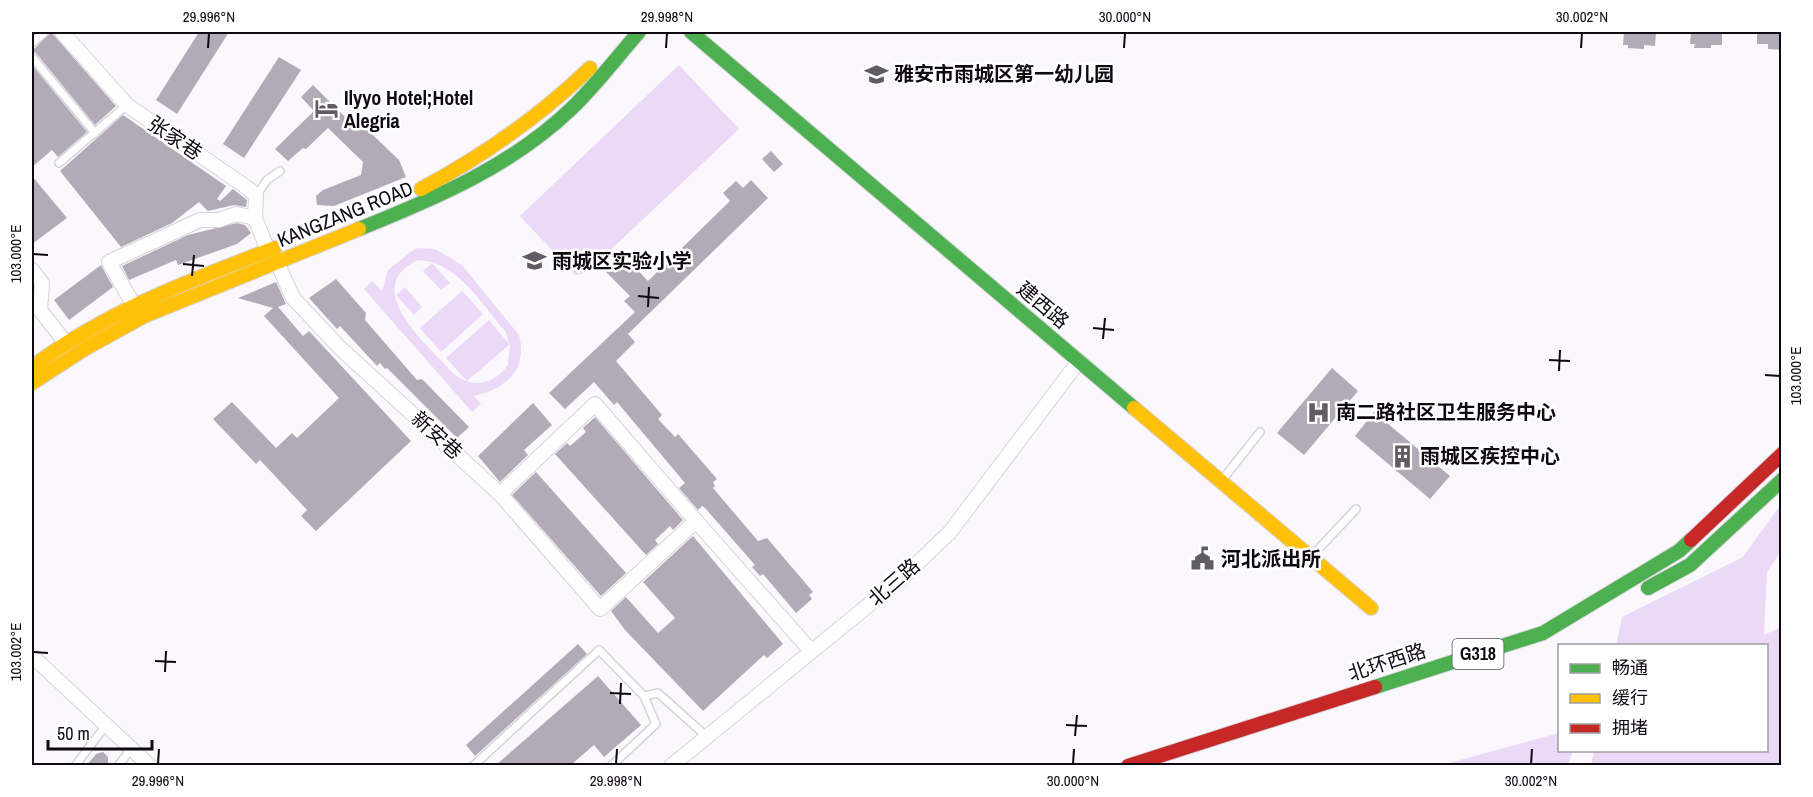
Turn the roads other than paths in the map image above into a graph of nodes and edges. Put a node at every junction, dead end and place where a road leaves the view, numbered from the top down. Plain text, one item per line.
1 (45, 32) edge
2 (62, 32) edge
3 (622, 32) edge
4 (639, 32) edge
5 (691, 32) edge
6 (32, 43) edge
7 (32, 57) edge
8 (127, 105) junction
9 (94, 133) junction
10 (59, 163) dead end
11 (280, 171) dead end
12 (256, 196) junction
13 (255, 218) junction
14 (268, 250) junction
15 (277, 262) junction
16 (32, 270) edge
17 (133, 304) junction
18 (65, 342) junction
19 (91, 350) junction
20 (1079, 361) junction
21 (32, 367) edge
22 (32, 383) edge
23 (1260, 432) dead end
24 (1782, 454) edge
25 (1782, 480) edge
26 (1221, 482) junction
27 (500, 494) junction
28 (1356, 509) dead end
29 (696, 521) junction
30 (1311, 558) junction
31 (1631, 598) dead end
32 (1371, 608) dead end
33 (1582, 626) dead end
34 (811, 651) junction
35 (32, 656) edge
36 (644, 696) junction
37 (106, 725) junction
38 (1294, 728) dead end
39 (706, 736) junction
40 (131, 748) junction
41 (75, 765) edge
42 (118, 765) edge
43 (150, 765) edge
44 (473, 765) edge
45 (611, 765) edge
46 (671, 765) edge
47 (1128, 765) edge

1 - 6 lane
2 - 8 street, 张家巷
3 - 14 main road, KANGZANG ROAD
4 - 15 main road, KANGZANG ROAD
5 - 20 main road, 建西路
7 - 9 lane
8 - 9 lane
8 - 12 street, 张家巷
9 - 10 lane
11 - 12 lane
12 - 13 street
13 - 14 street
13 - 17 street
14 - 17 main road, KANGZANG ROAD
15 - 19 main road, KANGZANG ROAD
15 - 27 street, 新安巷
16 - 18 street
17 - 18 main road, KANGZANG ROAD
18 - 19 lane
18 - 21 main road, KANGZANG ROAD
19 - 22 main road, KANGZANG ROAD
20 - 26 main road, 建西路
20 - 34 street, 北三路
23 - 26 lane
24 - 47 main road, 北环西路 / G318
25 - 31 main road
26 - 30 main road, 建西路
27 - 29 street, 新安巷
27 - 29 street
28 - 30 lane
29 - 34 street
30 - 32 main road, 建西路
33 - 38 main road, 北环西路 / G318
34 - 39 street, 北三路
35 - 37 street
36 - 39 lane
36 - 44 lane
36 - 45 lane
37 - 40 street
37 - 41 lane
39 - 46 street, 北三路
40 - 42 lane
40 - 43 street

